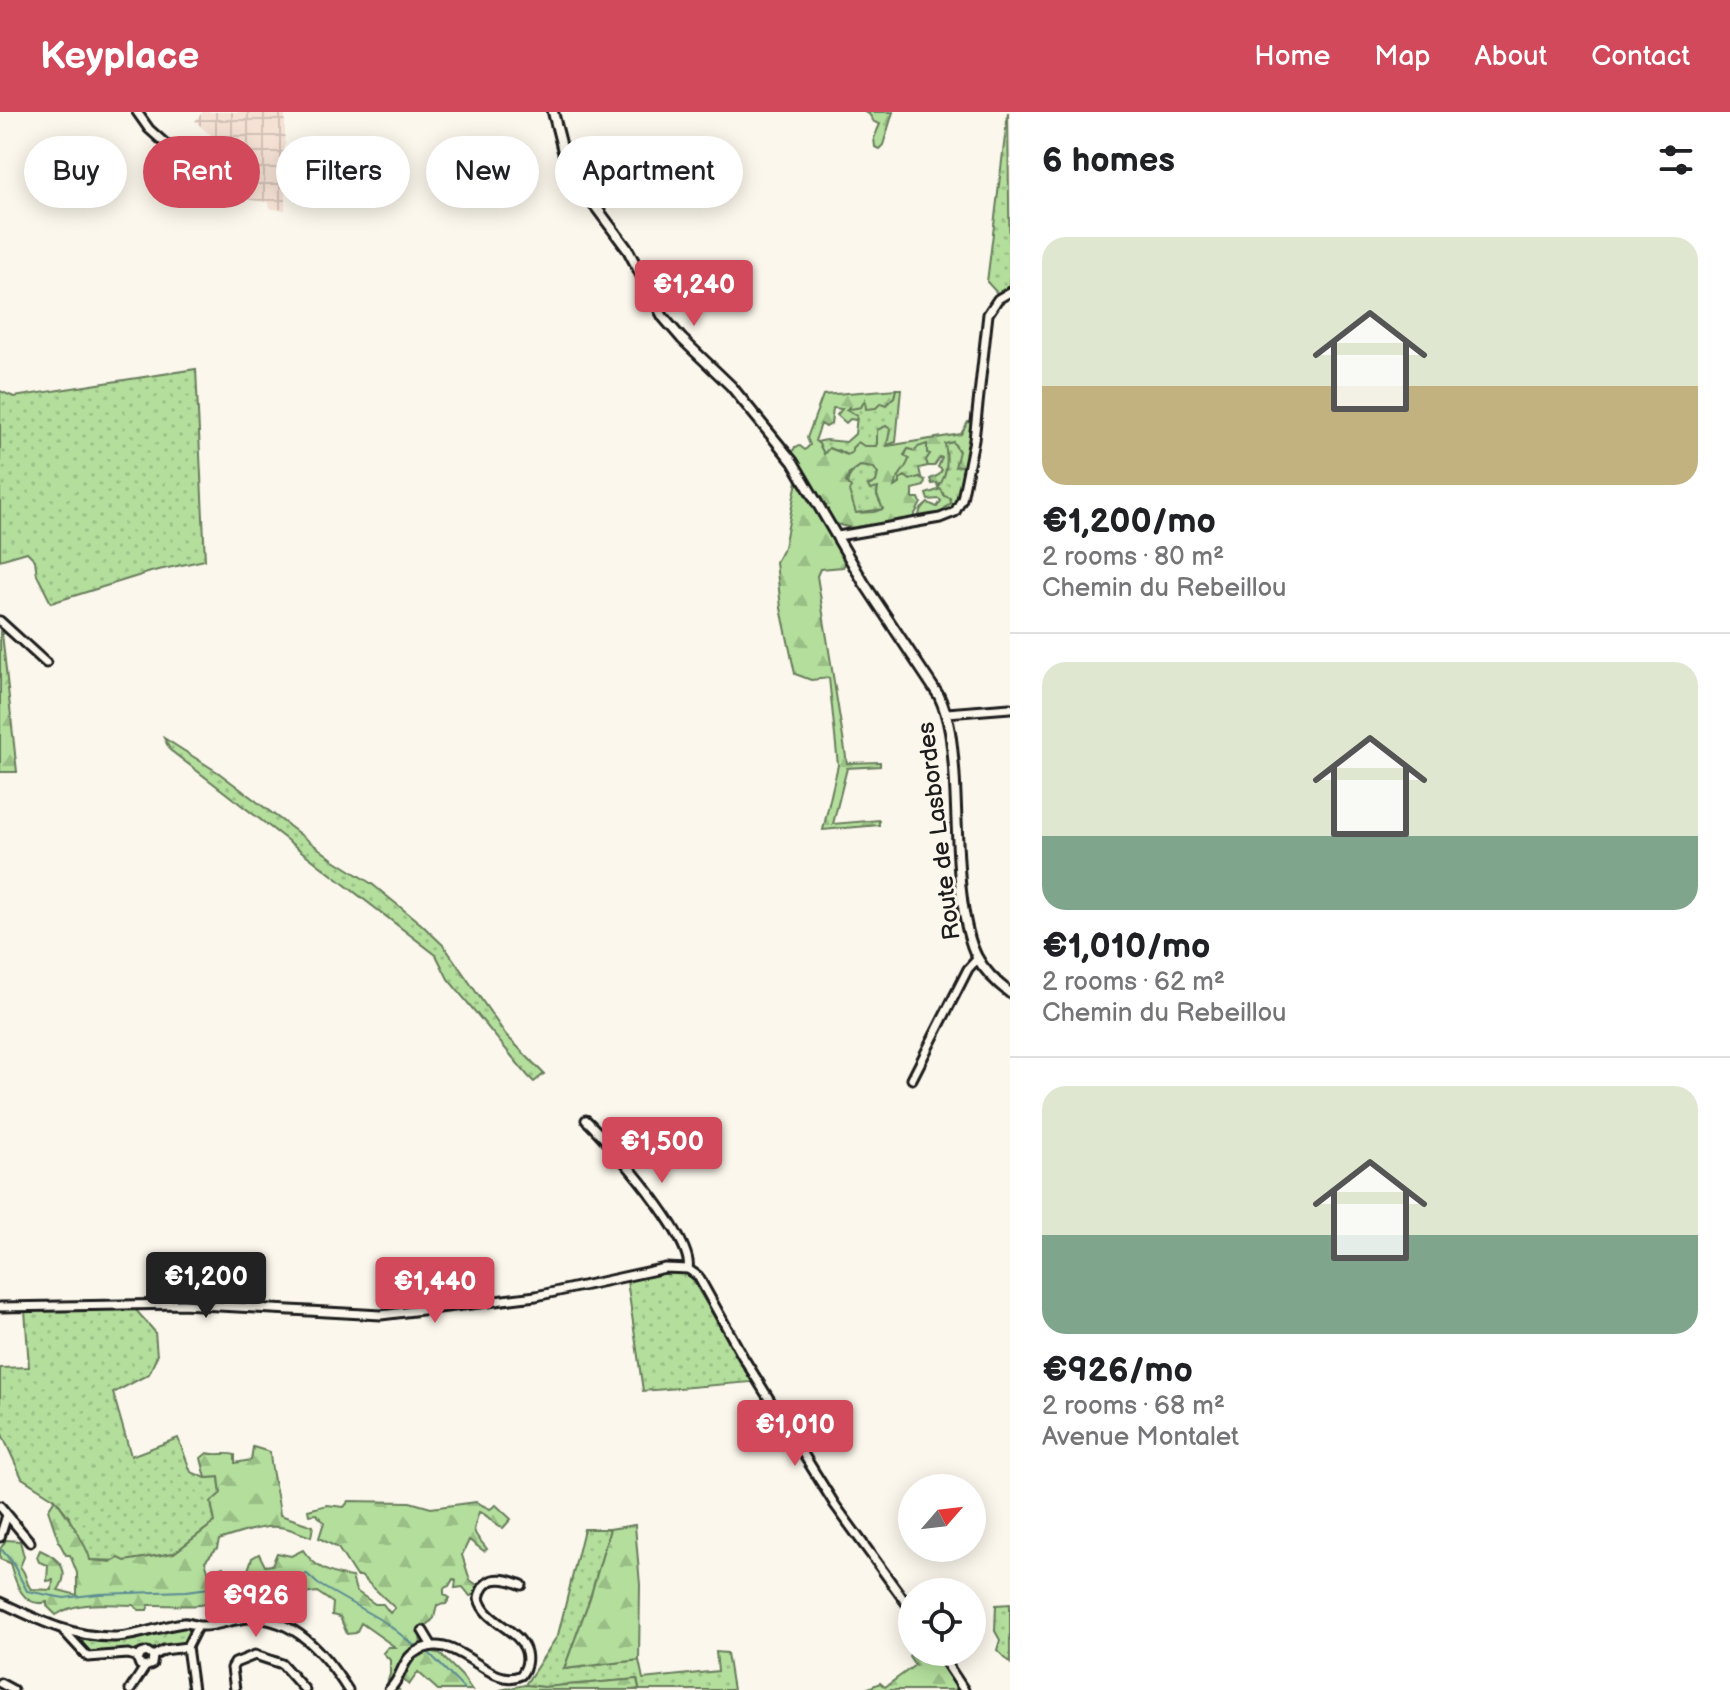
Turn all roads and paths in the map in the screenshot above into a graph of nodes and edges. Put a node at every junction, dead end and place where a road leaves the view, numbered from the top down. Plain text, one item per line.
1 (137, 112) edge
2 (553, 112) edge
3 (157, 136) edge
4 (1010, 292) edge
5 (838, 536) junction
6 (0, 621) edge
7 (46, 663) dead end
8 (1010, 708) edge
9 (947, 713) junction
10 (978, 958) junction
11 (1010, 993) edge
12 (912, 1079) dead end
13 (586, 1120) dead end
14 (688, 1269) junction
15 (0, 1307) edge
16 (0, 1506) edge
17 (7, 1515) junction
18 (0, 1537) edge
19 (30, 1542) dead end
20 (522, 1585) dead end
21 (898, 1592) edge
22 (0, 1602) edge
23 (197, 1627) junction
24 (64, 1631) junction
25 (423, 1631) dead end
26 (432, 1646) junction
27 (187, 1647) junction
28 (153, 1656) junction
29 (138, 1657) junction
30 (948, 1666) edge
31 (145, 1667) junction
32 (481, 1679) dead end
33 (0, 1683) edge
34 (499, 1686) dead end
35 (13, 1690) edge
36 (130, 1690) edge
37 (193, 1690) edge
38 (235, 1690) edge
39 (305, 1690) edge
40 (348, 1690) edge
41 (389, 1690) edge
42 (964, 1690) edge

1 - 3 street
2 - 5 street, Route de Lasbordes
4 - 5 street
5 - 9 street, Route de Lasbordes
6 - 7 street
8 - 9 street
9 - 10 street, Route de Lasbordes
10 - 11 street, Route de Lasbordes
10 - 12 street
13 - 14 street
14 - 15 street
14 - 21 street
16 - 17 street
17 - 18 street
17 - 19 street
20 - 34 street
22 - 24 street
23 - 24 street
23 - 27 street
23 - 40 street
24 - 29 street
25 - 26 street
26 - 32 street
26 - 41 street
27 - 28 street
27 - 37 street
28 - 29 street
28 - 31 street
29 - 31 street
30 - 42 street
31 - 36 street
33 - 35 street
38 - 39 street

